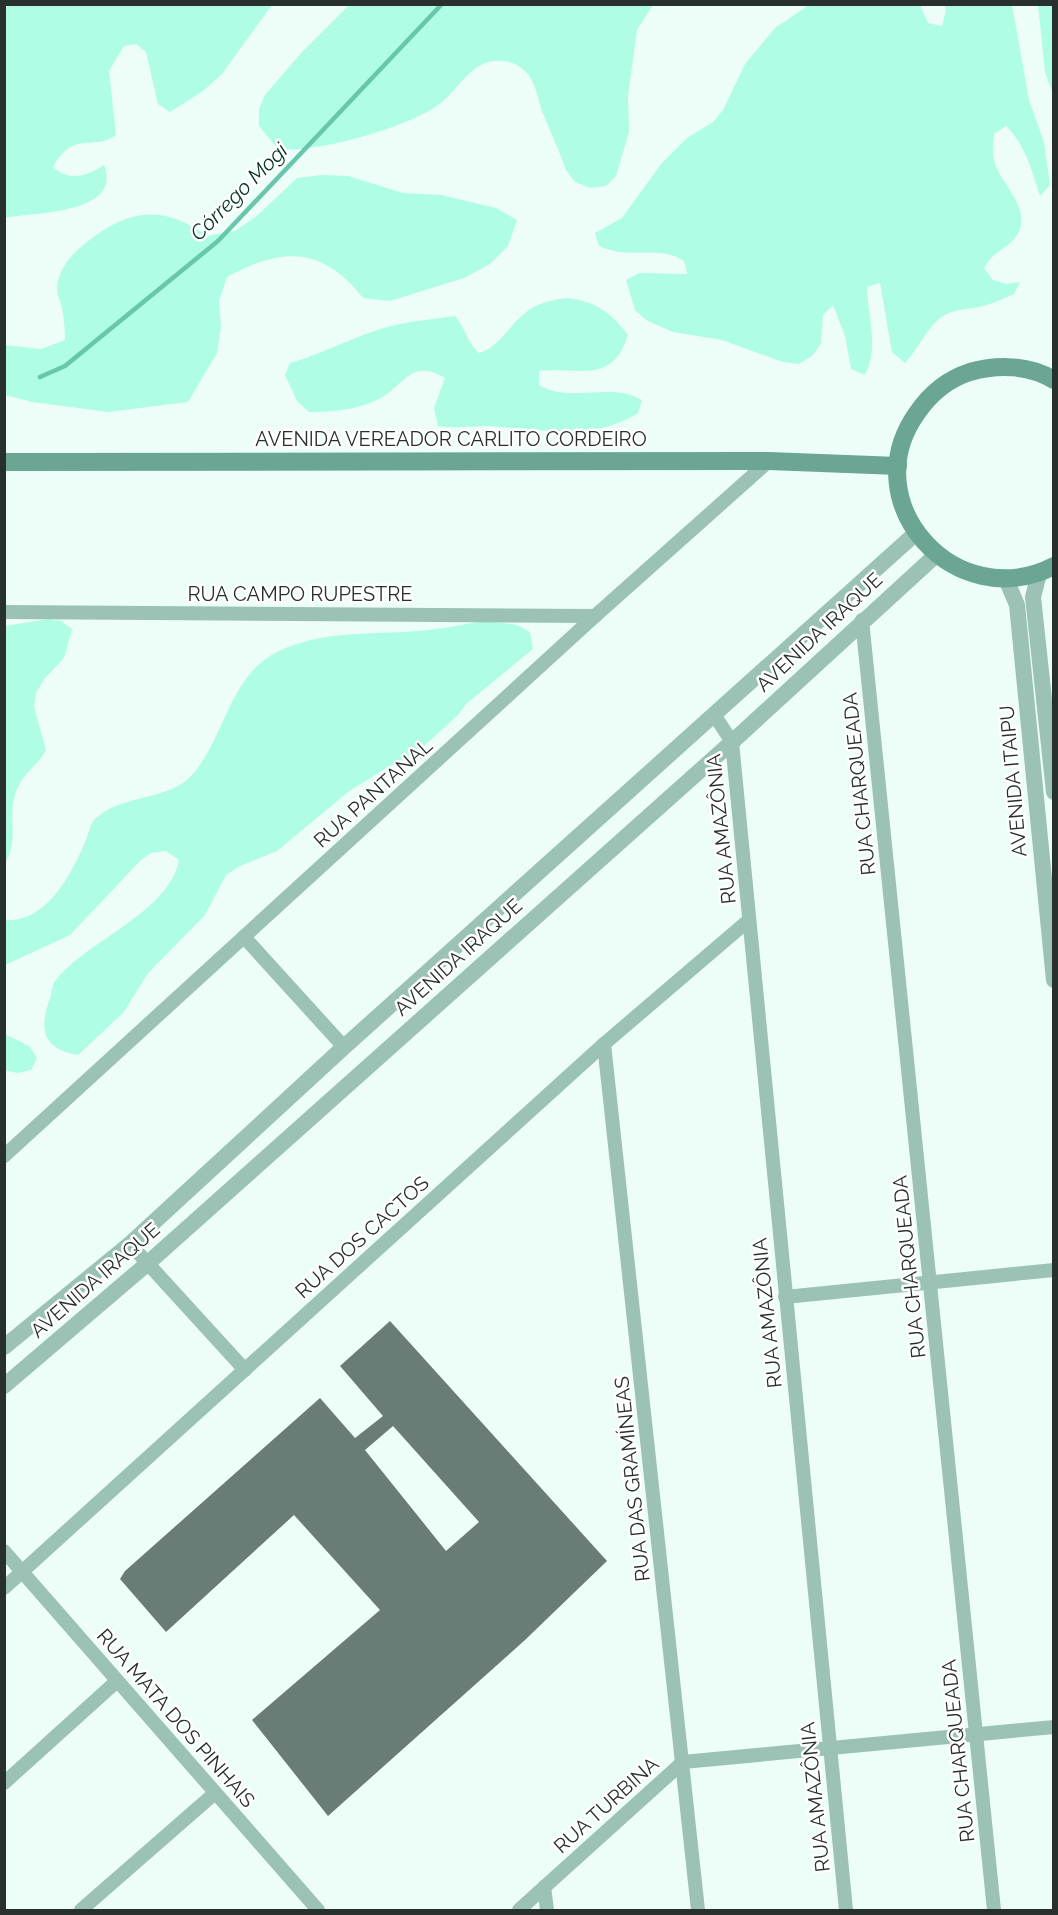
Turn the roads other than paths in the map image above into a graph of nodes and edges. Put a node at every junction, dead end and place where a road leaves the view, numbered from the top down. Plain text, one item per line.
1 (1050, 372) edge
2 (769, 461) junction
3 (4, 462) edge
4 (898, 466) junction
5 (916, 533) junction
6 (936, 555) junction
7 (1046, 570) edge
8 (1006, 579) junction
9 (4, 612) edge
10 (596, 616) junction
11 (862, 620) junction
12 (715, 716) junction
13 (732, 742) junction
14 (1053, 792) edge
15 (1048, 874) edge
16 (749, 920) junction
17 (244, 937) junction
18 (1053, 980) edge
19 (604, 1044) junction
20 (344, 1047) junction
21 (4, 1156) edge
22 (130, 1244) junction
23 (147, 1264) junction
24 (1053, 1270) edge
25 (930, 1283) junction
26 (785, 1297) junction
27 (4, 1347) edge
28 (245, 1370) junction
29 (4, 1386) edge
30 (4, 1551) edge
31 (23, 1572) junction
32 (4, 1588) edge
33 (117, 1681) junction
34 (1053, 1726) edge
35 (976, 1733) junction
36 (829, 1748) junction
37 (682, 1762) junction
38 (4, 1783) edge
39 (215, 1793) junction
40 (544, 1887) junction
41 (312, 1909) edge
42 (81, 1911) edge
43 (519, 1911) edge
44 (547, 1911) edge
45 (698, 1911) edge
46 (846, 1911) edge
47 (994, 1911) edge

1 - 4 main road
2 - 3 main road, AVENIDA VEREADOR CARLITO CORDEIRO
2 - 4 main road, AVENIDA VEREADOR CARLITO CORDEIRO
2 - 10 street, RUA PANTANAL
4 - 5 main road
5 - 6 main road
5 - 12 street, AVENIDA IRAQUE
6 - 8 main road
6 - 11 street, AVENIDA IRAQUE
7 - 8 main road
7 - 14 street, AVENIDA ITAIPU
8 - 15 street, AVENIDA ITAIPU
9 - 10 street, RUA CAMPO RUPESTRE
10 - 17 street, RUA PANTANAL
11 - 13 street, AVENIDA IRAQUE
11 - 25 street, RUA CHARQUEADA
12 - 13 street, RUA AMAZÔNIA
12 - 20 street, AVENIDA IRAQUE
13 - 16 street, RUA AMAZÔNIA
13 - 23 street, AVENIDA IRAQUE
15 - 18 street, AVENIDA ITAIPU
16 - 19 street, RUA DOS CACTOS
16 - 26 street, RUA AMAZÔNIA
17 - 20 street
17 - 21 street, RUA PANTANAL
19 - 28 street, RUA DOS CACTOS
19 - 37 street, RUA DAS GRAMÍNEAS
20 - 22 street, AVENIDA IRAQUE
22 - 23 street
22 - 27 street, AVENIDA IRAQUE
23 - 28 street
23 - 29 street, AVENIDA IRAQUE
24 - 25 street
25 - 26 street
25 - 35 street, RUA CHARQUEADA
26 - 36 street, RUA AMAZÔNIA
28 - 31 street, RUA DOS CACTOS
30 - 31 street, RUA MATA DOS PINHAIS
31 - 32 street, RUA DOS CACTOS
31 - 33 street, RUA MATA DOS PINHAIS
33 - 38 street
33 - 39 street, RUA MATA DOS PINHAIS
34 - 35 street, RUA TURBINA
35 - 36 street, RUA TURBINA
35 - 47 street, RUA CHARQUEADA
36 - 37 street, RUA TURBINA
36 - 46 street, RUA AMAZÔNIA
37 - 40 street, RUA TURBINA
37 - 45 street, RUA DAS GRAMÍNEAS
39 - 41 street, RUA MATA DOS PINHAIS
39 - 42 street
40 - 43 street, RUA TURBINA
40 - 44 street

